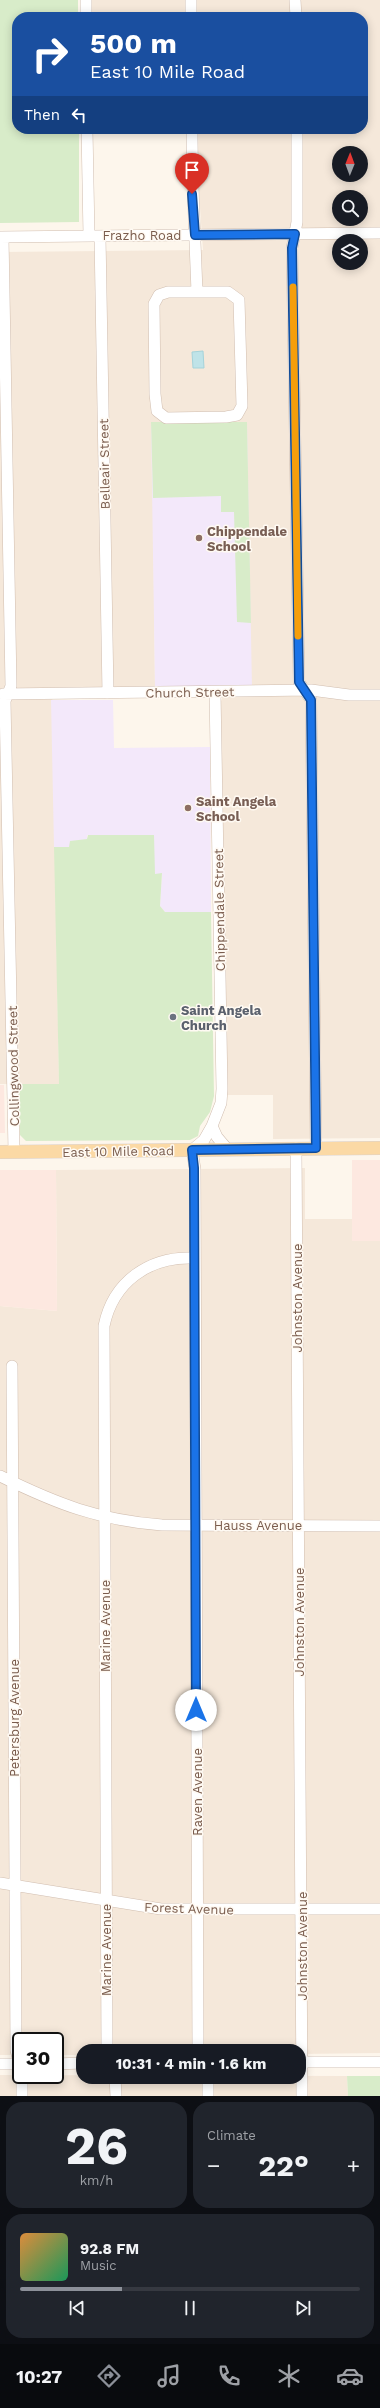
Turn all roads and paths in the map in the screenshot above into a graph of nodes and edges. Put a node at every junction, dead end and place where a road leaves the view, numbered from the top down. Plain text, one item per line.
1 (86, 0) edge
2 (191, 0) edge
3 (295, 0) edge
4 (86, 12) edge
5 (191, 12) edge
6 (296, 12) edge
7 (87, 134) edge
8 (192, 134) edge
9 (296, 134) edge
10 (380, 233) edge
11 (295, 234) junction
12 (195, 235) junction
13 (94, 236) junction
14 (2, 237) edge
15 (197, 292) junction
16 (305, 690) junction
17 (215, 692) junction
18 (108, 693) junction
19 (4, 694) edge
20 (380, 695) edge
21 (212, 1126) junction
22 (296, 1148) junction
23 (316, 1148) junction
24 (380, 1148) edge
25 (192, 1150) junction
26 (228, 1150) junction
27 (0, 1152) edge
28 (14, 1152) junction
29 (194, 1258) junction
30 (12, 1366) dead end
31 (0, 1476) edge
32 (13, 1483) junction
33 (104, 1517) junction
34 (299, 1525) junction
35 (195, 1526) junction
36 (380, 1526) edge
37 (0, 1883) edge
38 (15, 1885) junction
39 (106, 1901) junction
40 (301, 1909) junction
41 (380, 1909) edge
42 (197, 1910) junction
43 (16, 2032) edge
44 (107, 2044) edge
45 (198, 2044) edge
46 (300, 2044) edge
47 (306, 2062) edge
48 (380, 2062) edge
49 (76, 2063) edge
50 (0, 2064) edge
51 (64, 2064) edge
52 (12, 2065) edge
53 (22, 2084) edge
54 (115, 2084) edge
55 (208, 2084) edge
56 (301, 2084) edge
57 (22, 2096) edge
58 (116, 2096) edge
59 (208, 2096) edge
60 (302, 2096) edge

1 - 4 street
2 - 5 street
3 - 6 street
7 - 13 street, Belleair Street
8 - 12 street
9 - 11 street
10 - 11 street, Frazho Road
11 - 12 street, Frazho Road
11 - 16 street
12 - 13 street, Frazho Road
12 - 15 street
13 - 14 street, Frazho Road
13 - 18 street, Belleair Street
14 - 19 street, Collingwood Street
15 - 15 street
16 - 17 street, Church Street
16 - 20 street, Church Street
16 - 23 street
17 - 18 street, Church Street
17 - 21 street, Chippendale Street
18 - 19 street, Church Street
19 - 28 street, Collingwood Street
21 - 25 street, Chippendale Street
21 - 26 street
22 - 23 main road, East 10 Mile Road
22 - 26 main road, East 10 Mile Road
22 - 34 street, Johnston Avenue
23 - 24 main road, East 10 Mile Road
25 - 26 main road, East 10 Mile Road
25 - 28 main road, East 10 Mile Road
25 - 29 street, Raven Avenue
27 - 28 main road, East 10 Mile Road
29 - 33 street, Marine Avenue
29 - 35 street, Raven Avenue
30 - 32 street, Petersburg Avenue
31 - 32 street, Hauss Avenue
32 - 33 street, Hauss Avenue
32 - 38 street, Petersburg Avenue
33 - 35 street, Hauss Avenue
33 - 39 street, Marine Avenue
34 - 35 street, Hauss Avenue
34 - 36 street, Hauss Avenue
34 - 40 street, Johnston Avenue
35 - 42 street, Raven Avenue
37 - 38 street, Forest Avenue
38 - 39 street, Forest Avenue
38 - 43 street, Petersburg Avenue
39 - 42 street, Forest Avenue
39 - 44 street, Marine Avenue
40 - 41 street, Forest Avenue
40 - 42 street, Forest Avenue
40 - 46 street, Johnston Avenue
42 - 45 street, Raven Avenue
47 - 48 street
49 - 51 street
50 - 52 street
53 - 57 street
54 - 58 street
55 - 59 street
56 - 60 street, Johnston Avenue

